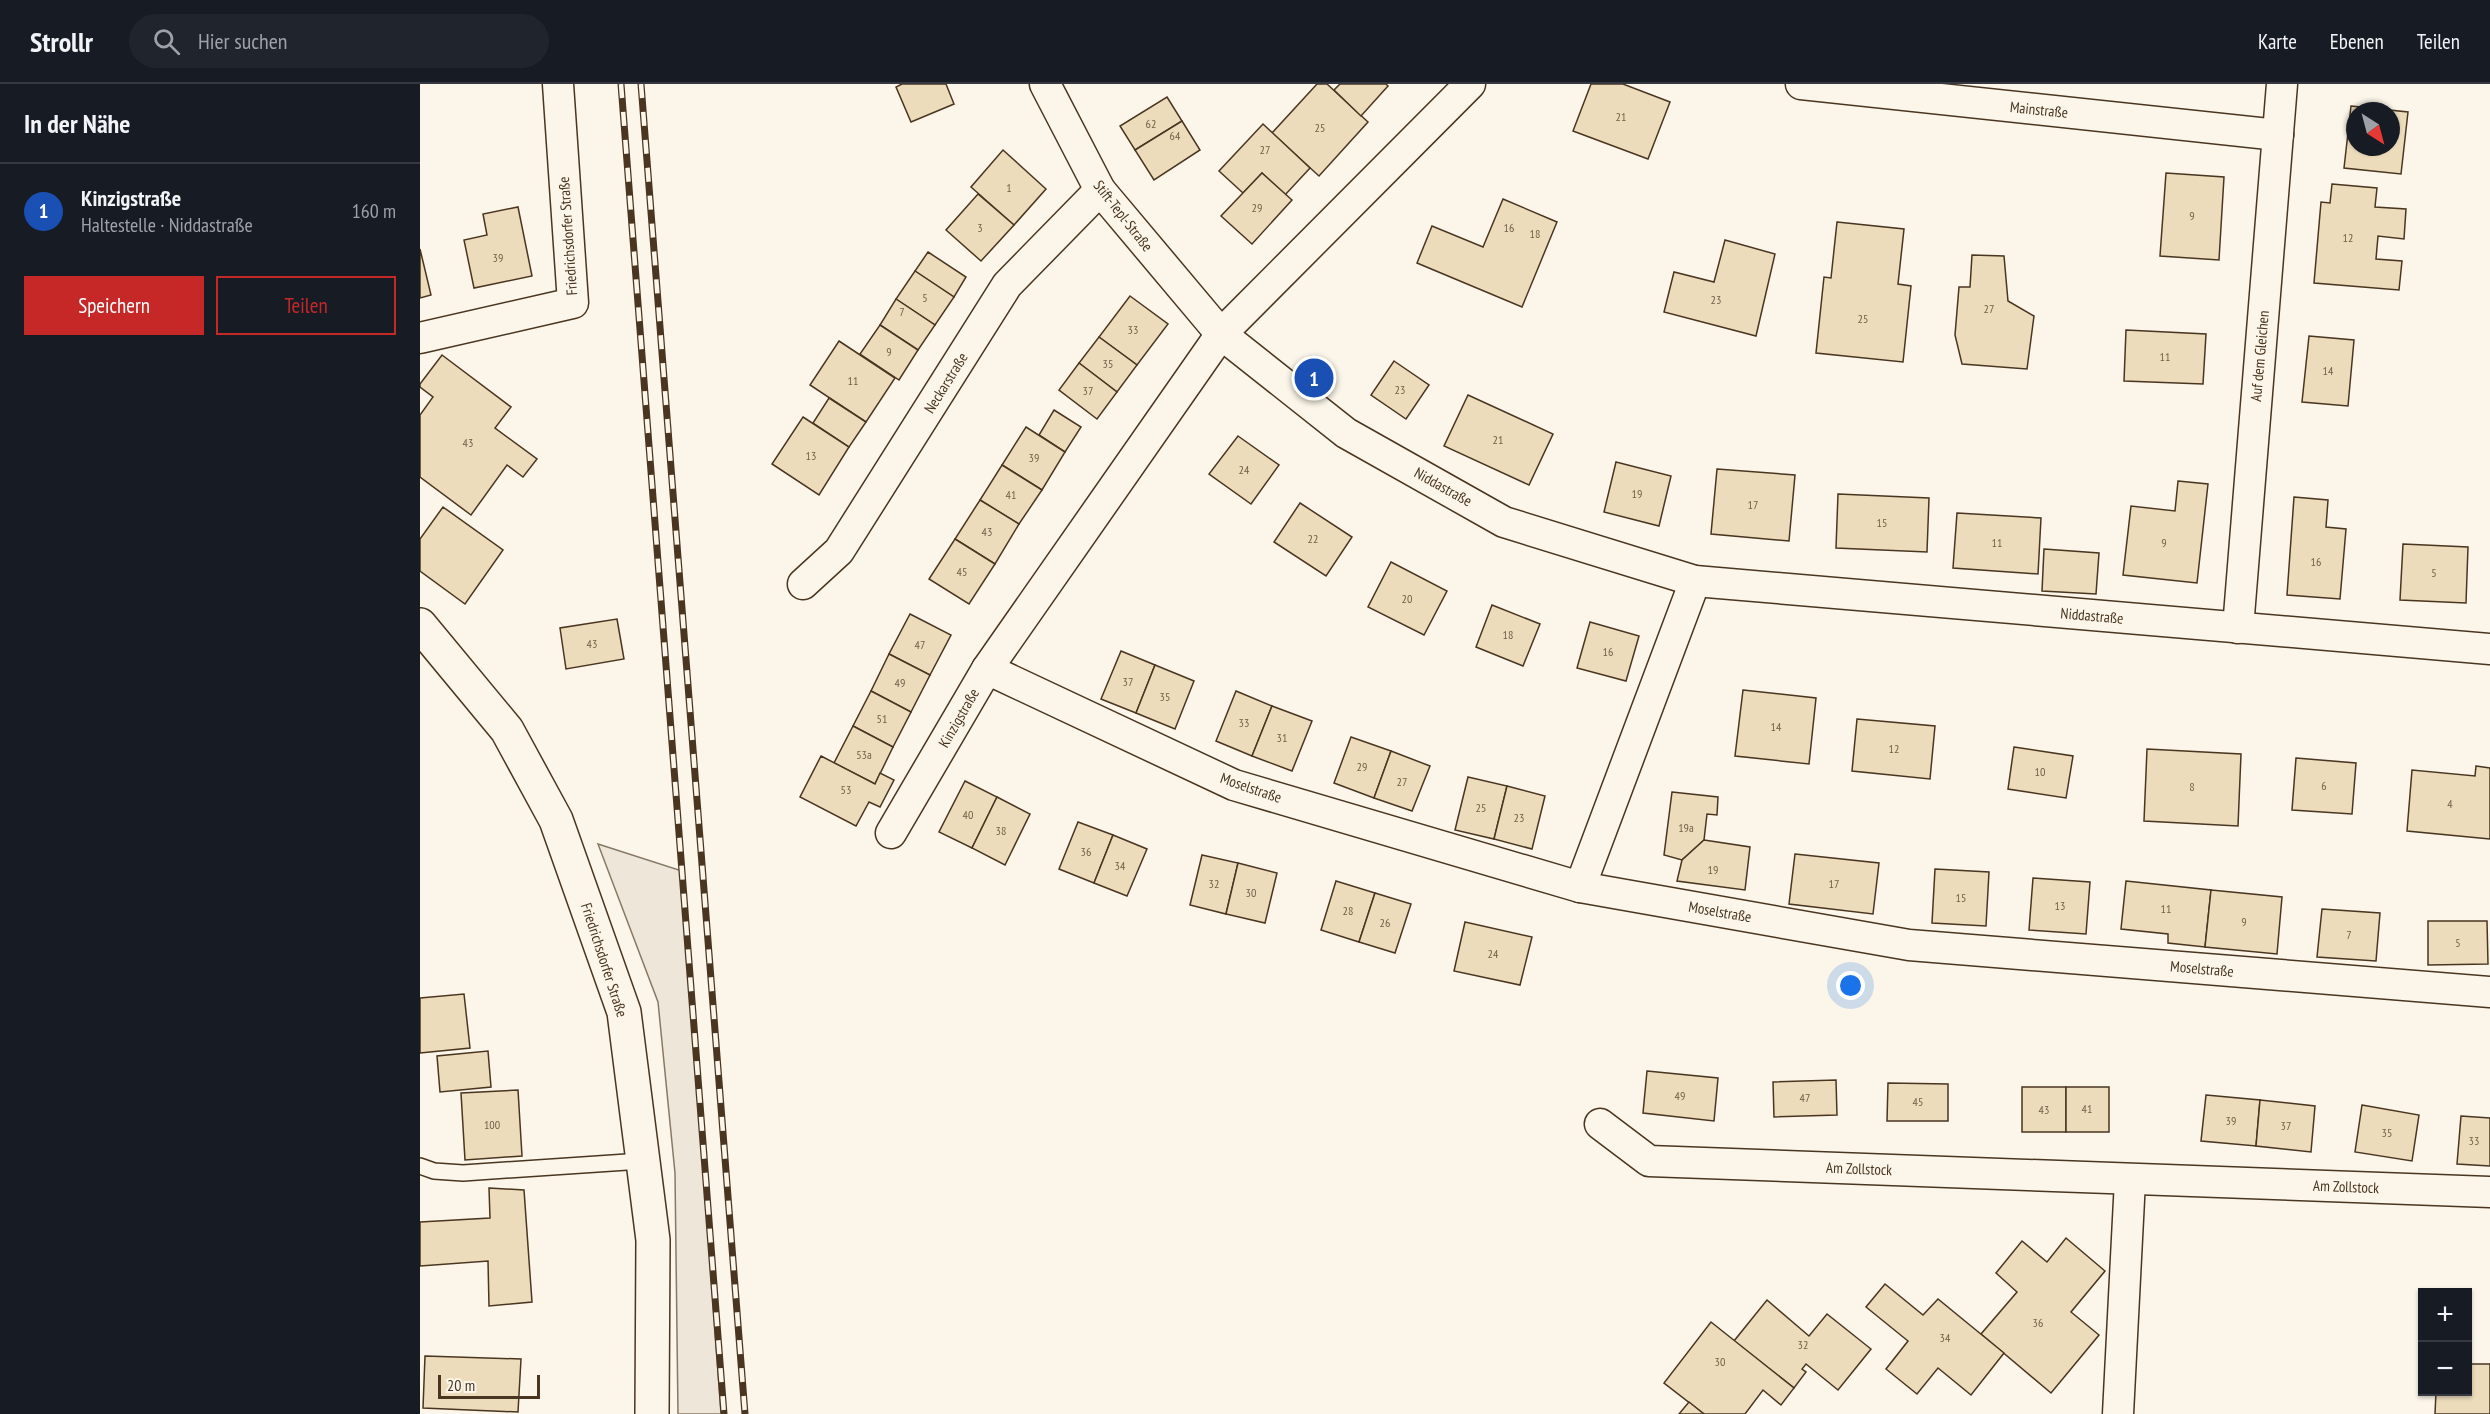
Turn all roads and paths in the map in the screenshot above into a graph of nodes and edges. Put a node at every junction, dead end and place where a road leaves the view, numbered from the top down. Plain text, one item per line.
1 (558, 84) edge
2 (1045, 84) edge
3 (1470, 84) edge
4 (1801, 84) edge
5 (2282, 84) edge
6 (2278, 135) junction
7 (1100, 190) junction
8 (1221, 334) junction
9 (420, 338) edge
10 (1695, 581) junction
11 (803, 584) dead end
12 (420, 625) edge
13 (2238, 628) junction
14 (2490, 649) edge
15 (987, 669) junction
16 (891, 833) dead end
17 (1580, 887) junction
18 (2490, 992) edge
19 (1600, 1125) dead end
20 (642, 1161) junction
21 (420, 1166) edge
22 (2130, 1179) junction
23 (2490, 1192) edge
24 (652, 1414) edge
25 (2118, 1414) edge

1 - 9 street, Friedrichsdorfer Straße
2 - 7 street, Stift-Tepl-Straße
3 - 8 street, Kinzigstraße
4 - 6 street, Mainstraße
5 - 6 street, Auf dem Gleichen
6 - 13 street, Auf dem Gleichen
7 - 8 street, Stift-Tepl-Straße
7 - 11 street, Neckarstraße
8 - 10 street, Niddastraße
8 - 15 street, Kinzigstraße
10 - 13 street, Niddastraße
10 - 17 street
12 - 20 street, Friedrichsdorfer Straße
13 - 14 street, Niddastraße
15 - 16 street, Kinzigstraße
15 - 17 street, Moselstraße
17 - 18 street, Moselstraße
19 - 22 street, Am Zollstock
20 - 21 lane
20 - 24 street, Friedrichsdorfer Straße
22 - 23 street, Am Zollstock
22 - 25 street

